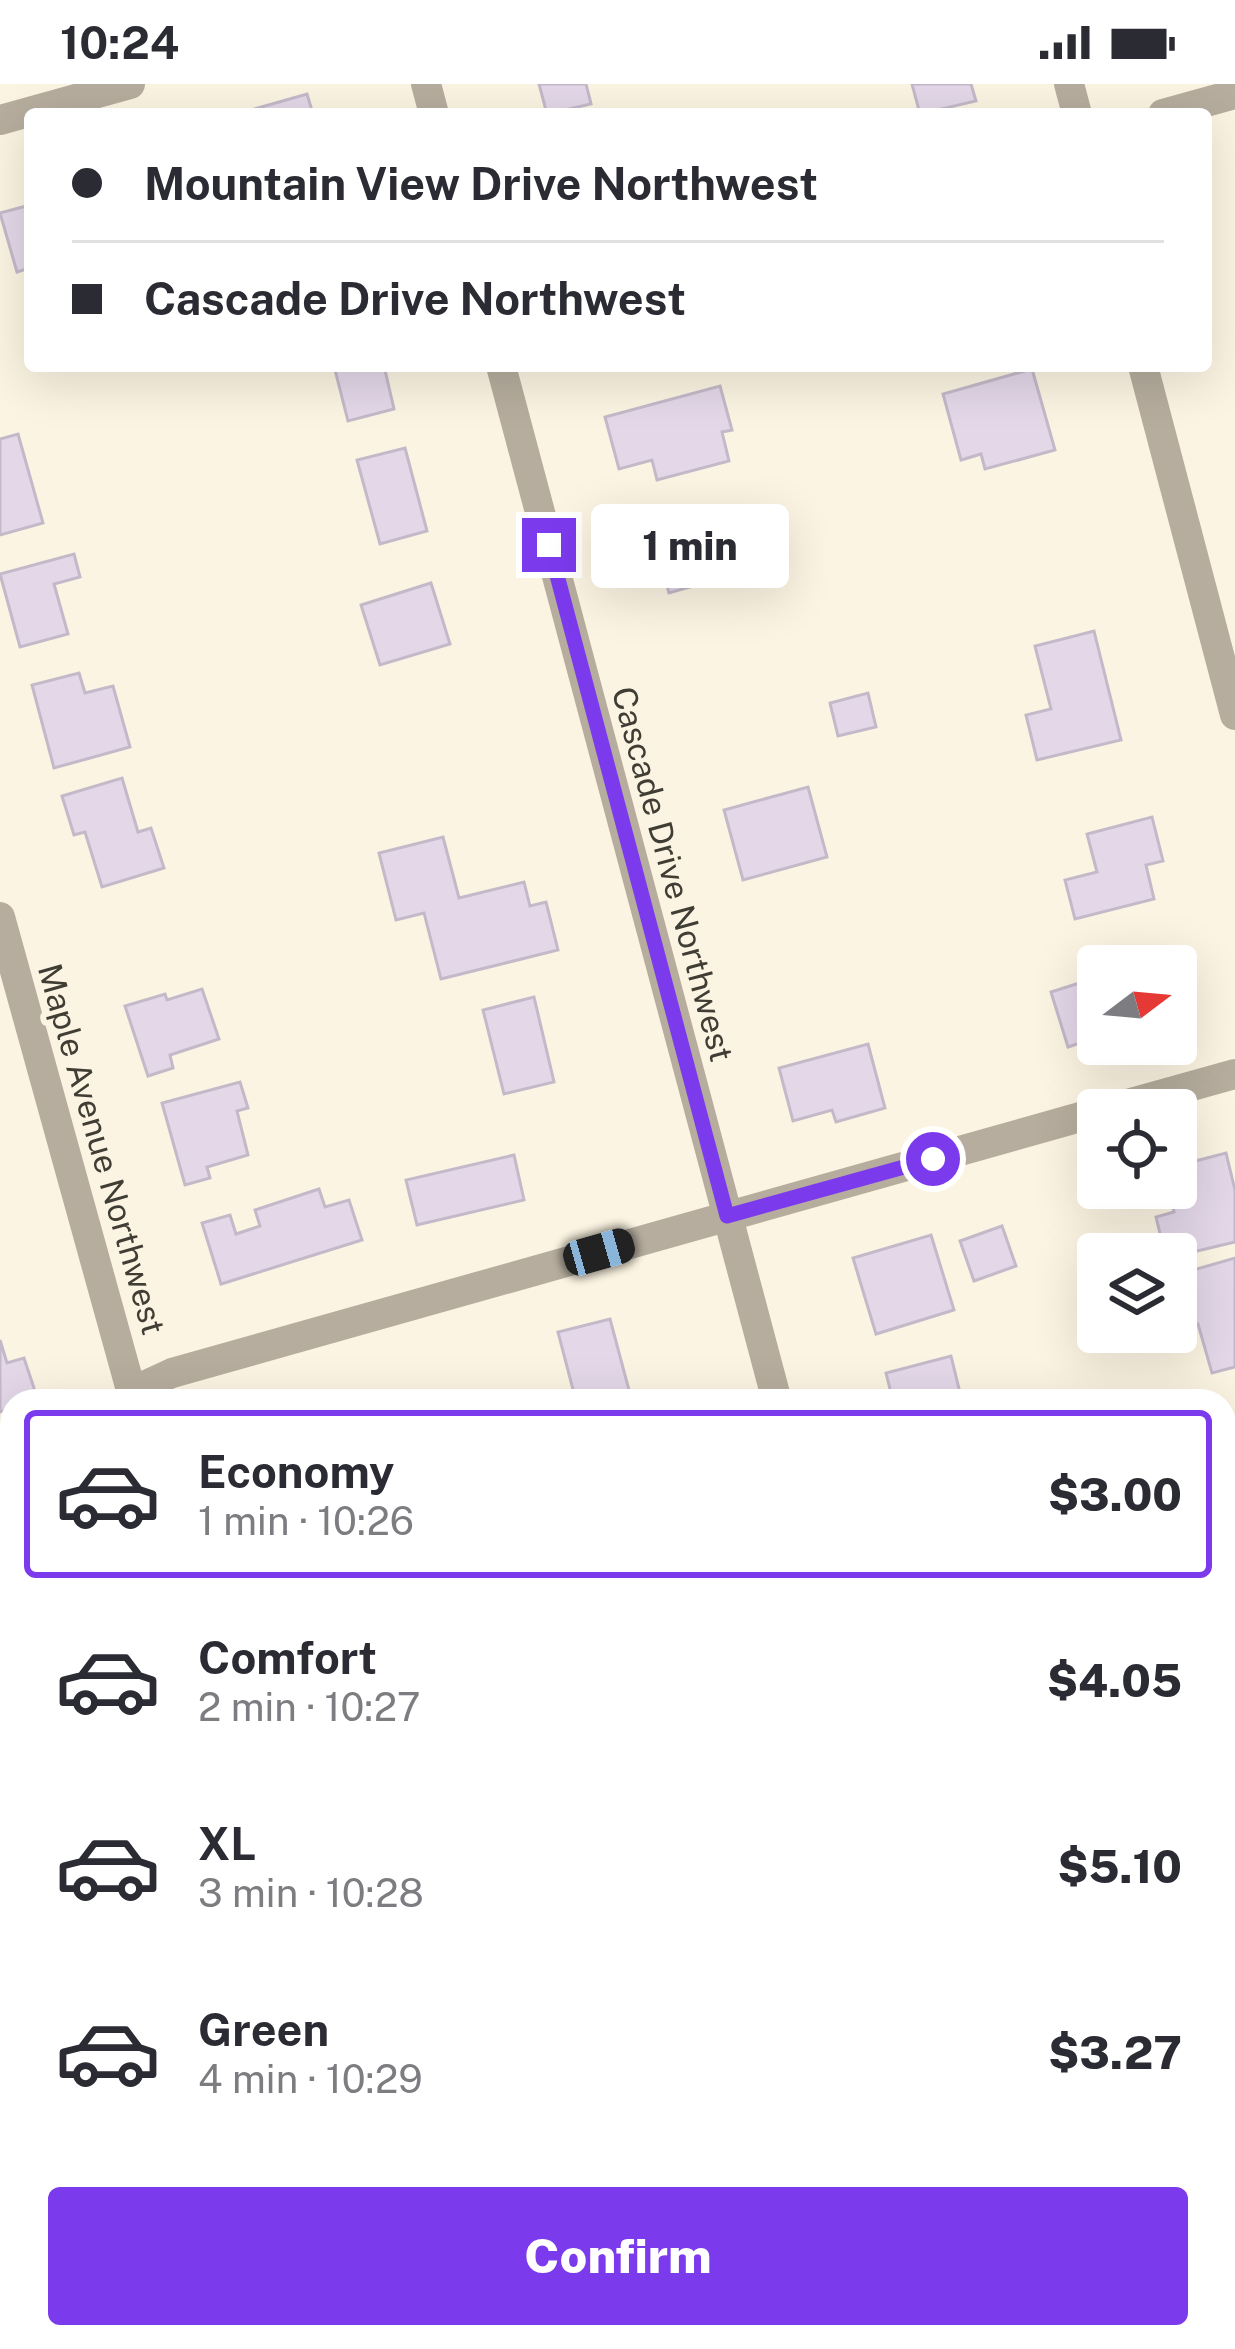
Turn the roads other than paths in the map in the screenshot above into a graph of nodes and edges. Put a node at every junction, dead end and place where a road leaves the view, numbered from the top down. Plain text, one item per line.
1 (130, 84) edge
2 (1235, 94) edge
3 (41, 108) edge
4 (1185, 108) edge
5 (503, 372) edge
6 (1145, 372) edge
7 (1235, 716) edge
8 (0, 917) edge
9 (1235, 1074) edge
10 (1181, 1089) edge
11 (1077, 1118) edge
12 (727, 1216) junction
13 (131, 1389) edge
14 (145, 1389) edge
15 (774, 1389) edge

1 - 3 street
2 - 4 street
5 - 12 street, Cascade Drive Northwest
6 - 7 street
8 - 13 street, Maple Avenue Northwest
9 - 10 street
11 - 12 street
12 - 14 street
12 - 15 street, Cascade Drive Northwest

